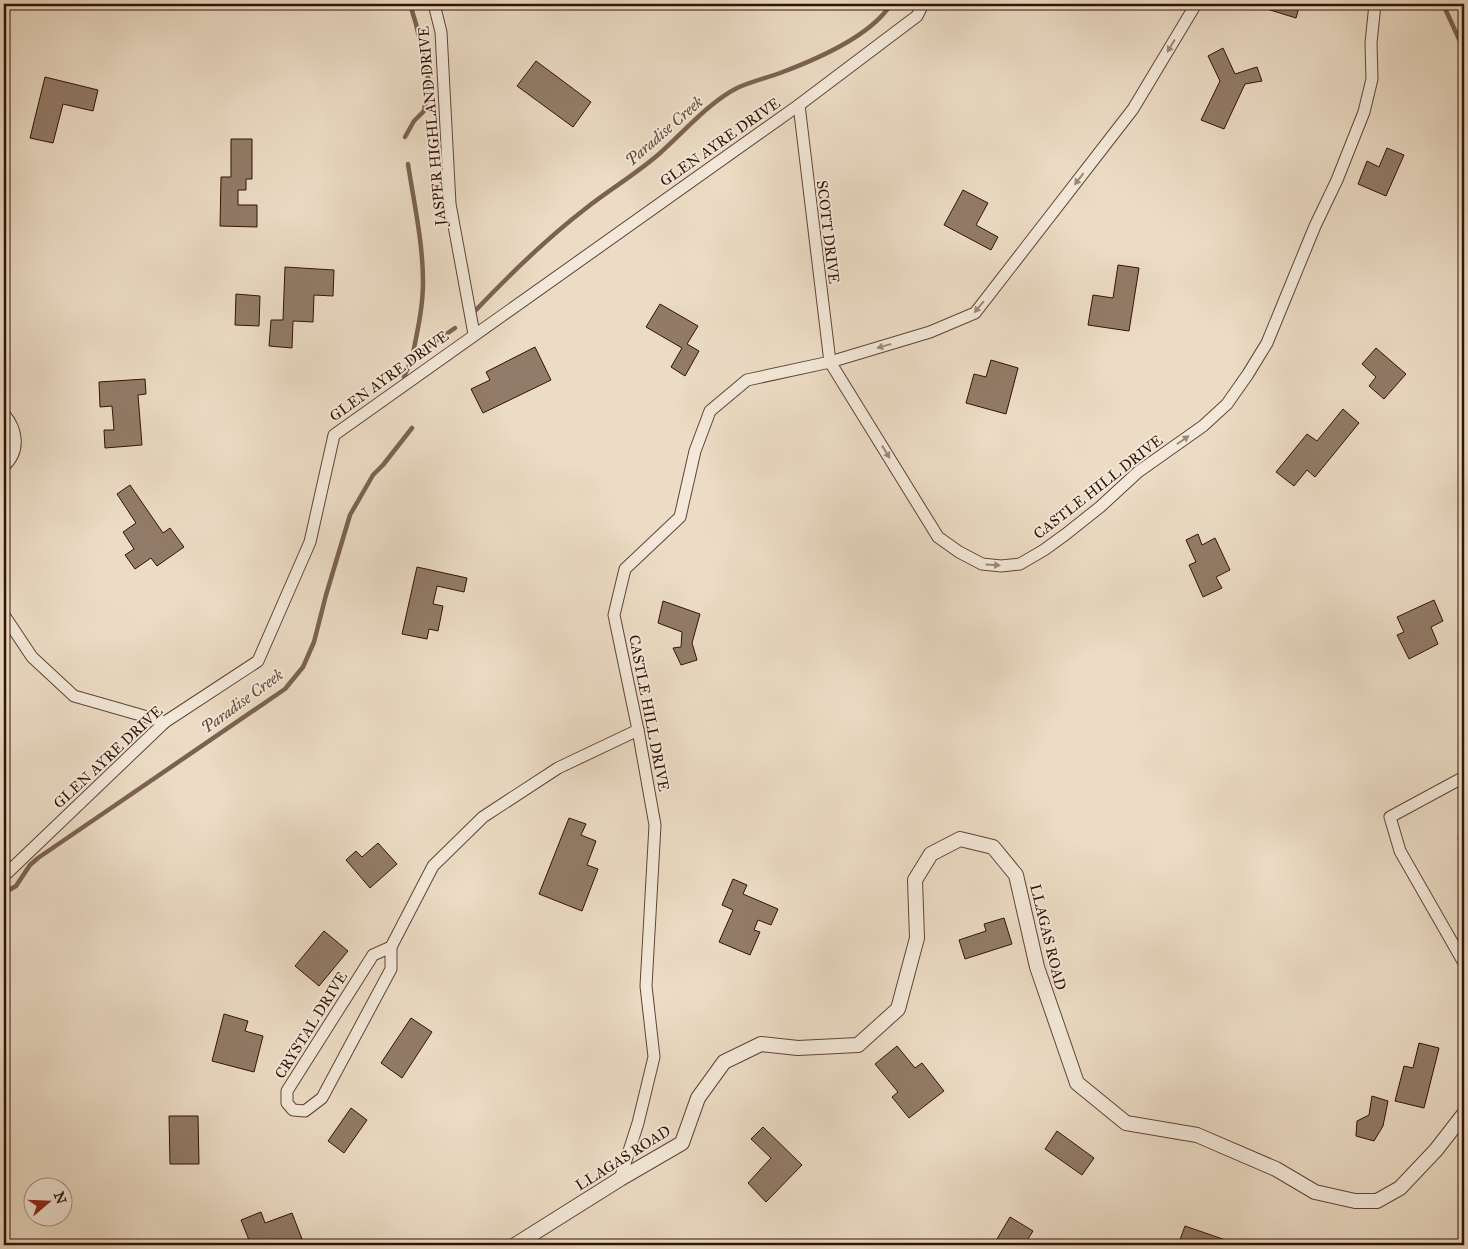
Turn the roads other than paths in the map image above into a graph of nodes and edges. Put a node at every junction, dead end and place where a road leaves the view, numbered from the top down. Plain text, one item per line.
1 (434, 4) edge
2 (923, 4) edge
3 (1196, 4) edge
4 (1376, 4) edge
5 (798, 105) junction
6 (474, 334) junction
7 (830, 362) junction
8 (4, 414) edge
9 (4, 466) edge
10 (4, 615) edge
11 (165, 722) junction
12 (638, 730) junction
13 (1464, 777) edge
14 (4, 876) edge
15 (391, 947) junction
16 (1464, 963) edge
17 (1464, 1114) edge
18 (620, 1179) junction
19 (515, 1245) edge

1 - 6 street, JASPER HIGHLAND DRIVE
2 - 5 street, GLEN AYRE DRIVE
3 -> 7 street, CASTLE HILL DRIVE
7 -> 4 street, CASTLE HILL DRIVE
5 - 6 street, GLEN AYRE DRIVE
5 - 7 street, SCOTT DRIVE
6 - 11 street, GLEN AYRE DRIVE
7 - 12 street, CASTLE HILL DRIVE
8 - 9 street
10 - 11 street
11 - 14 street, GLEN AYRE DRIVE
12 - 15 street, CRYSTAL DRIVE
12 - 18 street, CASTLE HILL DRIVE
13 - 16 street
15 - 15 street, CRYSTAL DRIVE
17 - 18 street, LLAGAS ROAD
18 - 19 street, LLAGAS ROAD

